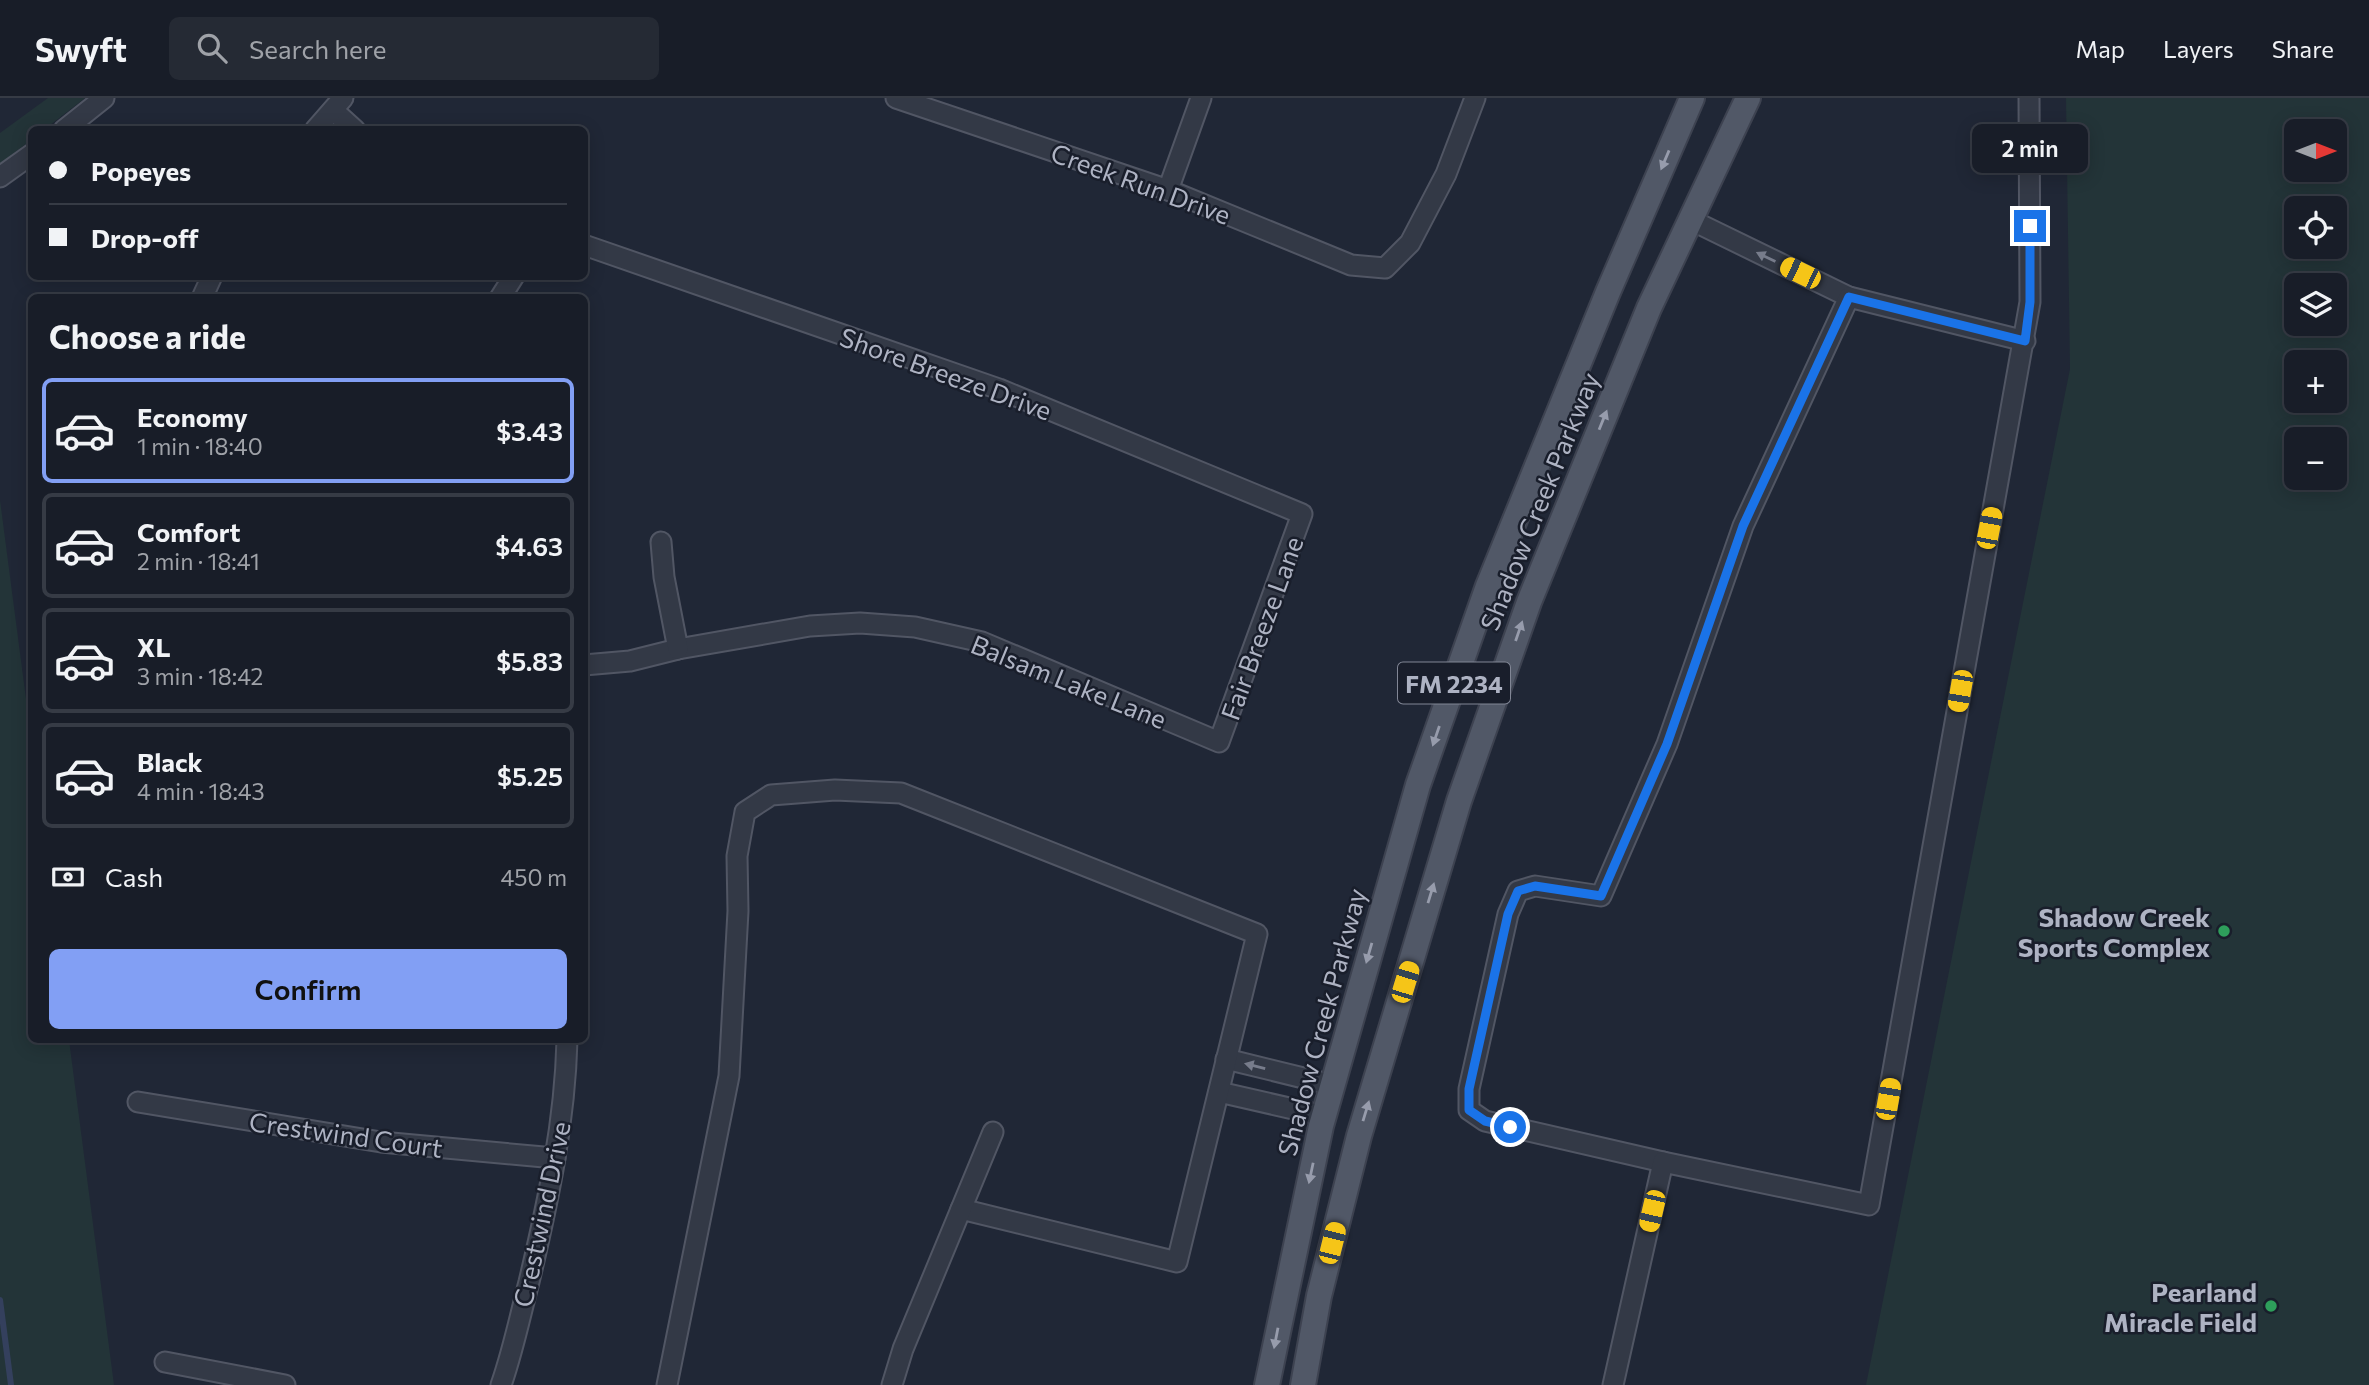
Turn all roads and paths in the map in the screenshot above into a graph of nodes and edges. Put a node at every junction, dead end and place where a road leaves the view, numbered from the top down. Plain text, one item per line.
1 (104, 98) edge
2 (896, 98) edge
3 (1201, 98) edge
4 (1475, 98) edge
5 (1692, 98) edge
6 (1748, 98) edge
7 (2029, 98) edge
8 (338, 104) edge
9 (69, 126) edge
10 (319, 126) edge
11 (352, 126) edge
12 (28, 157) edge
13 (0, 177) edge
14 (1168, 190) junction
15 (1689, 219) junction
16 (588, 245) edge
17 (1849, 297) junction
18 (2025, 341) junction
19 (1302, 514) joint
20 (661, 542) dead end
21 (678, 649) junction
22 (588, 665) edge
23 (1219, 742) joint
24 (567, 1043) edge
25 (1226, 1059) junction
26 (1332, 1085) junction
27 (1219, 1092) junction
28 (138, 1102) dead end
29 (1324, 1116) junction
30 (992, 1132) dead end
31 (555, 1158) junction
32 (1664, 1162) junction
33 (961, 1209) junction
34 (165, 1362) dead end
35 (285, 1385) edge
36 (501, 1385) edge
37 (667, 1385) edge
38 (892, 1385) edge
39 (1267, 1385) edge
40 (1303, 1385) edge
41 (1612, 1385) edge

1 - 9 street
2 - 14 street, Creek Run Drive
3 - 14 street
4 - 14 street, Creek Run Drive
5 -> 26 main road, Shadow Creek Parkway / FM 2234
6 - 15 main road, Shadow Creek Parkway / FM 2234
7 - 18 street
8 - 10 street
8 - 11 street
12 - 13 street
17 -> 15 street
40 -> 15 main road, Shadow Creek Parkway / FM 2234
16 - 19 street, Shore Breeze Drive
17 - 18 street
17 - 32 street
18 - 32 street
19 - 23 street, Fair Breeze Lane
20 - 21 street
21 - 22 street, Balsam Lake Lane
21 - 23 street, Balsam Lake Lane
24 - 31 street, Crestwind Drive
26 -> 25 street
25 - 27 street
25 - 37 street
26 - 29 main road, Shadow Creek Parkway / FM 2234
27 - 29 street
27 - 33 street
28 - 31 street, Crestwind Court
29 -> 39 main road, Shadow Creek Parkway / FM 2234
30 - 33 street
31 - 36 street, Crestwind Drive
32 - 41 street
33 - 38 street
34 - 35 street

